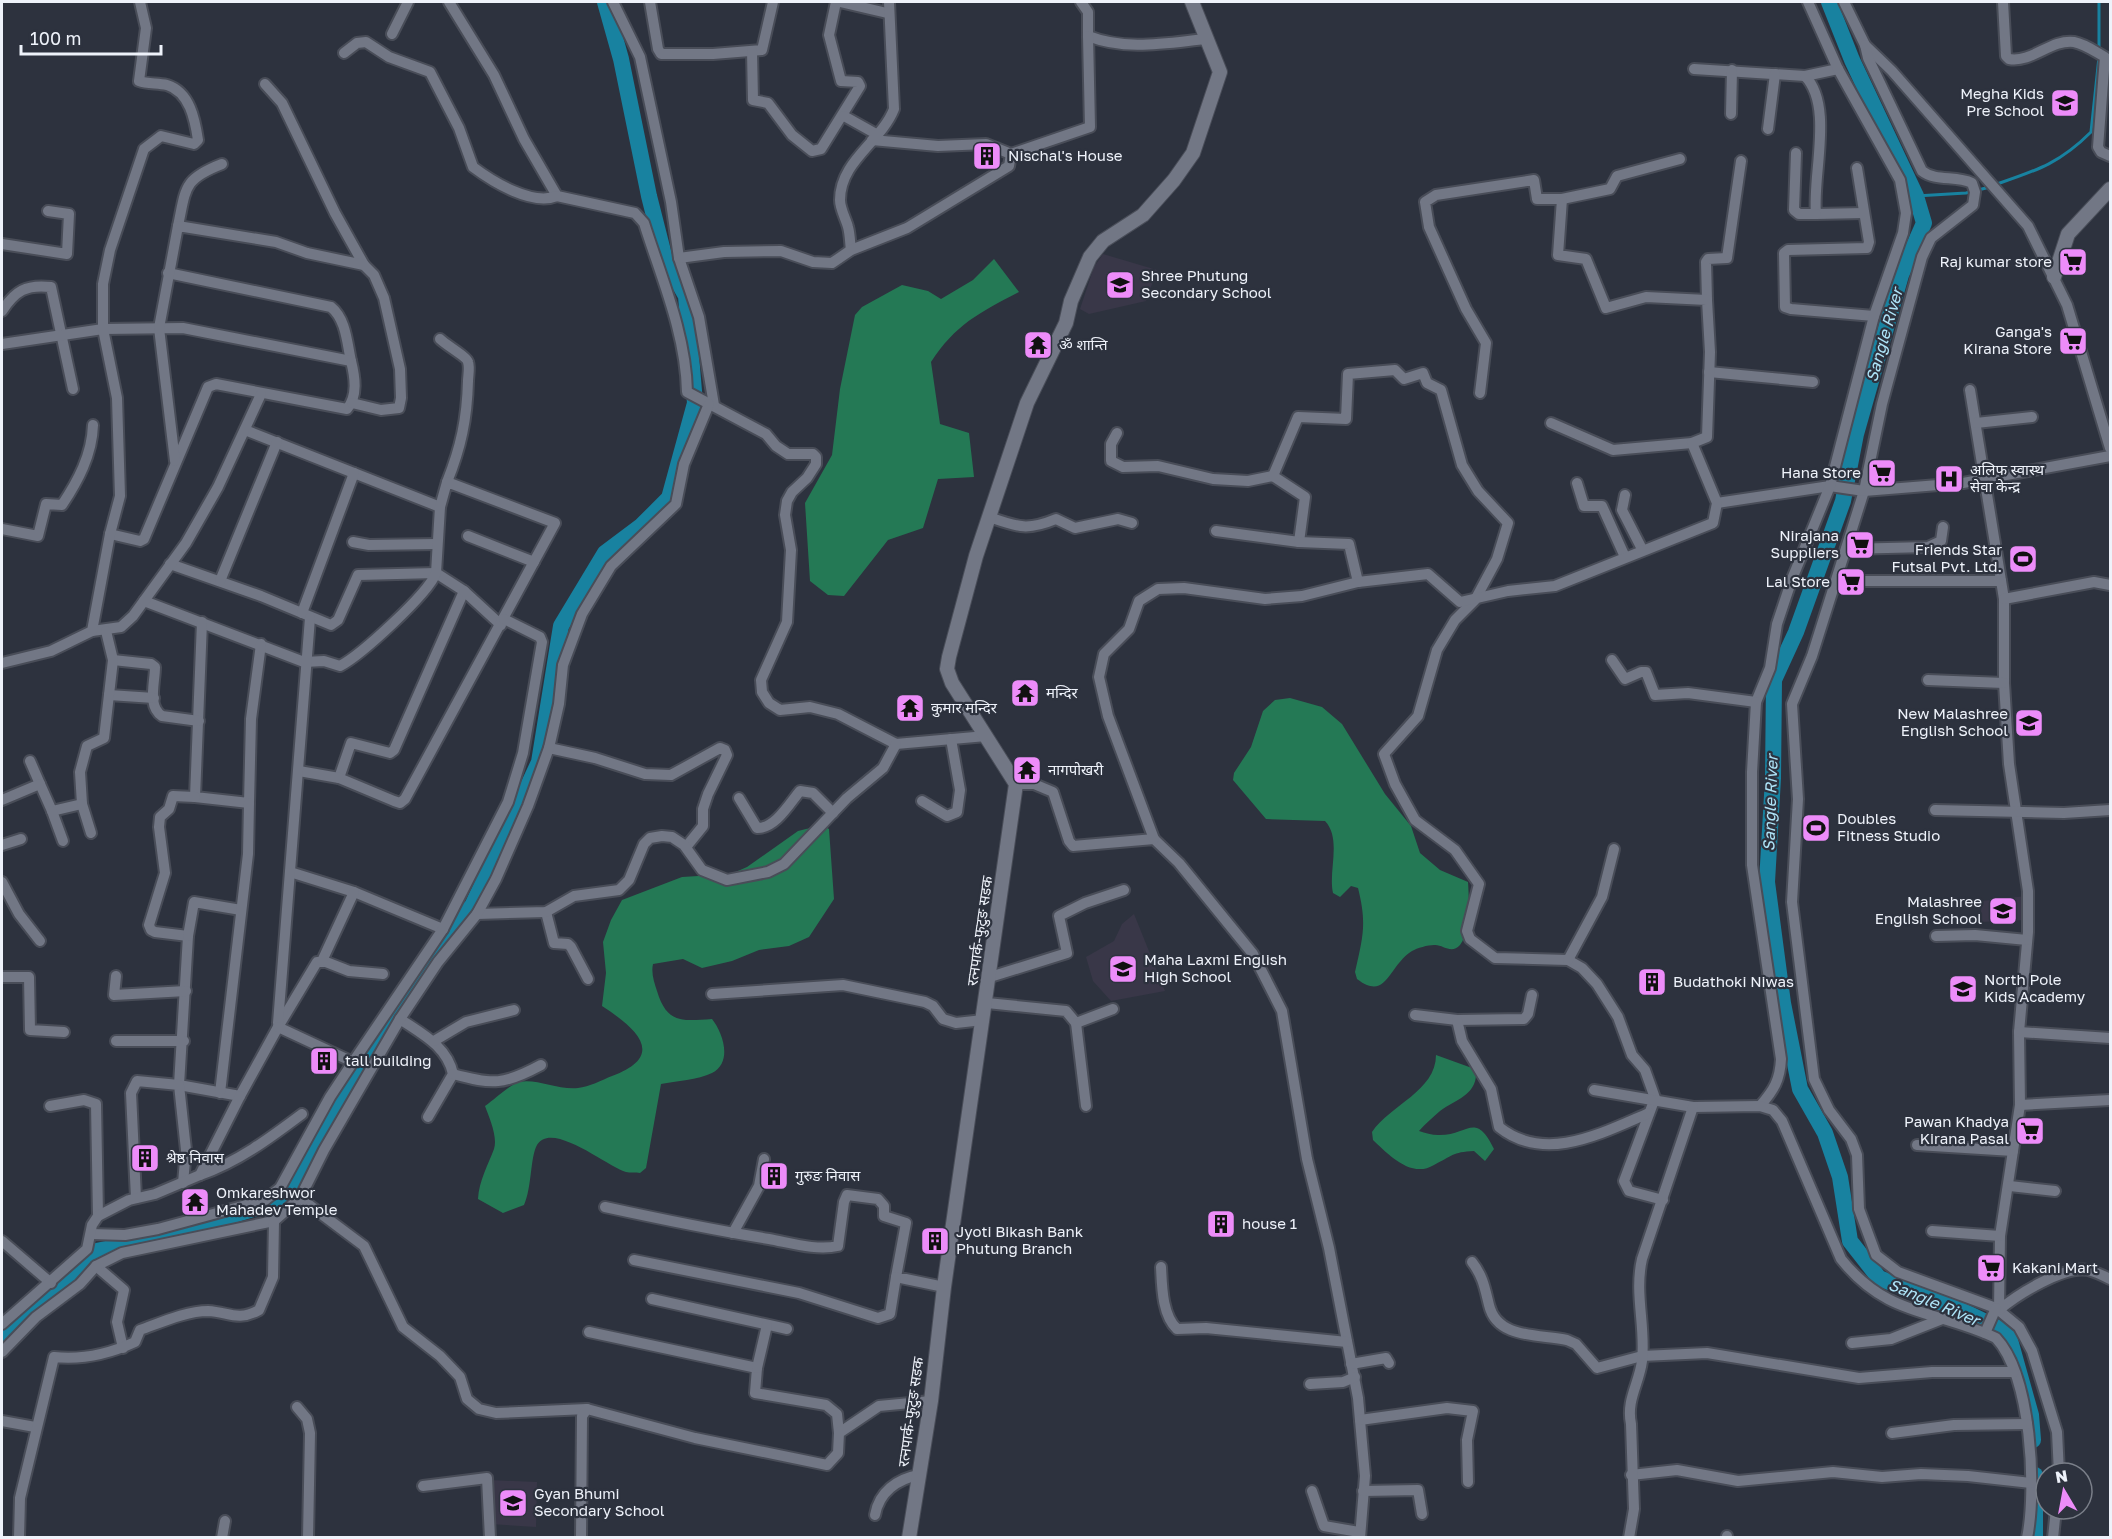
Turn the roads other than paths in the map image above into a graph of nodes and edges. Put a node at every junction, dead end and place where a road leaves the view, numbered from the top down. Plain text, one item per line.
1 (140, 2) edge
2 (408, 2) edge
3 (449, 2) edge
4 (613, 2) edge
5 (650, 2) edge
6 (773, 2) edge
7 (838, 2) edge
8 (889, 2) edge
9 (1081, 2) edge
10 (1192, 2) edge
11 (1808, 2) edge
12 (1844, 2) edge
13 (2003, 2) edge
14 (887, 14) junction
15 (392, 34) dead end
16 (1088, 36) junction
17 (1206, 39) junction
18 (1865, 45) junction
19 (752, 51) junction
20 (344, 53) dead end
21 (1694, 69) dead end
22 (1838, 69) junction
23 (1732, 70) junction
24 (1775, 74) junction
25 (1805, 76) junction
26 (265, 84) dead end
27 (1731, 114) dead end
28 (844, 116) junction
29 (1768, 129) dead end
30 (875, 138) junction
31 (1796, 153) dead end
32 (1011, 154) junction
33 (2110, 156) edge
34 (1680, 159) dead end
35 (1741, 161) dead end
36 (222, 164) dead end
37 (1857, 168) dead end
38 (2110, 189) edge
39 (557, 196) junction
40 (1562, 199) junction
41 (48, 211) dead end
42 (1864, 213) junction
43 (1816, 214) junction
44 (178, 226) junction
45 (2, 244) edge
46 (851, 250) junction
47 (679, 258) junction
48 (364, 265) junction
49 (168, 273) junction
50 (2055, 277) junction
51 (1707, 300) junction
52 (2, 311) edge
53 (1874, 316) junction
54 (159, 328) junction
55 (103, 329) junction
56 (60, 333) junction
57 (440, 339) dead end
58 (2, 344) edge
59 (351, 361) junction
60 (1709, 372) junction
61 (1813, 381) dead end
62 (73, 389) dead end
63 (1970, 390) dead end
64 (1480, 393) dead end
65 (261, 394) junction
66 (352, 403) junction
67 (712, 405) junction
68 (2032, 417) dead end
69 (1551, 423) dead end
70 (1976, 423) junction
71 (93, 425) dead end
72 (245, 430) junction
73 (1117, 433) dead end
74 (277, 442) junction
75 (1692, 443) junction
76 (2110, 448) edge
77 (2110, 456) edge
78 (176, 465) junction
79 (354, 473) junction
80 (1273, 476) junction
81 (1986, 479) junction
82 (447, 482) junction
83 (1577, 483) dead end
84 (1833, 486) junction
85 (1861, 491) junction
86 (1625, 495) dead end
87 (1717, 503) junction
88 (440, 507) junction
89 (989, 517) junction
90 (1132, 523) dead end
91 (1943, 527) dead end
92 (2, 528) edge
93 (1216, 531) dead end
94 (110, 534) junction
95 (468, 536) dead end
96 (353, 542) dead end
97 (1299, 542) junction
98 (437, 544) junction
99 (1642, 549) junction
100 (1846, 549) junction
101 (1625, 557) junction
102 (534, 562) junction
103 (170, 564) junction
104 (436, 573) junction
105 (220, 581) junction
106 (1837, 581) junction
107 (2001, 581) junction
108 (1358, 582) junction
109 (2110, 585) edge
110 (464, 591) junction
111 (2004, 599) junction
112 (1475, 600) junction
113 (144, 601) junction
114 (306, 615) junction
115 (202, 621) junction
116 (502, 622) junction
117 (92, 631) junction
118 (106, 631) junction
119 (261, 644) junction
120 (113, 660) junction
121 (1612, 660) dead end
122 (304, 662) junction
123 (2, 663) edge
124 (1928, 680) dead end
125 (2004, 683) junction
126 (109, 695) junction
127 (154, 698) junction
128 (1756, 702) junction
129 (199, 721) junction
130 (986, 736) junction
131 (951, 739) junction
132 (896, 744) junction
133 (549, 748) junction
134 (30, 762) dead end
135 (299, 771) junction
136 (339, 778) junction
137 (40, 784) junction
138 (1016, 784) junction
139 (195, 797) junction
140 (739, 798) dead end
141 (2, 800) edge
142 (922, 801) dead end
143 (249, 803) junction
144 (82, 804) junction
145 (1935, 810) dead end
146 (2015, 810) junction
147 (2110, 810) edge
148 (51, 811) junction
149 (833, 813) junction
150 (91, 833) dead end
151 (21, 839) dead end
152 (1154, 839) junction
153 (63, 841) dead end
154 (2, 845) edge
155 (686, 848) junction
156 (1614, 849) dead end
157 (290, 872) junction
158 (2, 882) edge
159 (1124, 890) dead end
160 (354, 892) junction
161 (241, 910) junction
162 (546, 912) junction
163 (477, 914) junction
164 (444, 929) junction
165 (188, 936) junction
166 (1936, 936) dead end
167 (2027, 940) junction
168 (40, 941) dead end
169 (1568, 960) junction
170 (322, 961) junction
171 (383, 974) dead end
172 (116, 976) dead end
173 (2, 977) edge
174 (990, 977) junction
175 (588, 979) dead end
176 (186, 992) junction
177 (712, 994) dead end
178 (1532, 995) dead end
179 (987, 1003) junction
180 (1113, 1009) dead end
181 (514, 1010) dead end
182 (1415, 1015) dead end
183 (400, 1019) junction
184 (983, 1020) junction
185 (1457, 1020) junction
186 (1076, 1023) junction
187 (278, 1027) junction
188 (64, 1032) dead end
189 (2019, 1032) junction
190 (2110, 1038) edge
191 (116, 1041) dead end
192 (184, 1041) junction
193 (434, 1041) junction
194 (353, 1062) junction
195 (541, 1065) dead end
196 (453, 1074) junction
197 (179, 1085) junction
198 (1594, 1090) dead end
199 (220, 1093) junction
200 (240, 1096) junction
201 (1655, 1098) junction
202 (2110, 1100) edge
203 (2020, 1105) junction
204 (50, 1106) dead end
205 (1086, 1106) dead end
206 (1760, 1106) junction
207 (1693, 1107) junction
208 (1649, 1113) junction
209 (302, 1114) dead end
210 (428, 1117) dead end
211 (1917, 1145) dead end
212 (2013, 1151) junction
213 (764, 1159) dead end
214 (200, 1175) junction
215 (183, 1183) junction
216 (2010, 1186) junction
217 (2055, 1191) dead end
218 (136, 1198) junction
219 (300, 1198) junction
220 (1664, 1200) junction
221 (606, 1208) dead end
222 (102, 1214) junction
223 (274, 1221) junction
224 (1932, 1231) dead end
225 (732, 1233) junction
226 (91, 1234) junction
227 (2001, 1236) junction
228 (2, 1241) edge
229 (634, 1260) dead end
230 (1473, 1262) dead end
231 (96, 1266) junction
232 (1161, 1267) dead end
233 (896, 1277) junction
234 (2110, 1279) edge
235 (51, 1283) junction
236 (944, 1287) junction
237 (652, 1299) dead end
238 (1996, 1311) junction
239 (1942, 1319) junction
240 (2, 1324) edge
241 (766, 1325) junction
242 (787, 1329) dead end
243 (1986, 1330) junction
244 (589, 1332) dead end
245 (1347, 1342) junction
246 (1852, 1343) dead end
247 (123, 1348) junction
248 (2, 1352) edge
249 (1642, 1356) junction
250 (1389, 1363) dead end
251 (1351, 1364) junction
252 (757, 1368) junction
253 (2014, 1372) junction
254 (1355, 1377) junction
255 (1310, 1384) dead end
256 (931, 1401) junction
257 (297, 1407) dead end
258 (587, 1409) junction
259 (1360, 1420) junction
260 (2, 1421) edge
261 (2027, 1424) junction
262 (35, 1427) junction
263 (839, 1433) junction
264 (1892, 1433) dead end
265 (2058, 1461) edge
266 (919, 1475) junction
267 (1631, 1475) junction
268 (1468, 1482) dead end
269 (2031, 1483) junction
270 (423, 1486) dead end
271 (1312, 1491) dead end
272 (1363, 1491) junction
273 (1422, 1514) dead end
274 (875, 1515) dead end
275 (225, 1521) dead end
276 (2055, 1521) edge
277 (1360, 1534) edge
278 (19, 1538) edge
279 (222, 1538) edge
280 (308, 1538) edge
281 (490, 1538) edge
282 (580, 1538) edge
283 (909, 1538) edge
284 (1629, 1538) edge
285 (2028, 1538) edge
286 (2053, 1538) edge

1 - 55 street
2 - 15 street
3 - 39 street
4 - 47 street
5 - 19 street
6 - 19 street
7 - 14 street
7 - 28 street
8 - 14 street
9 - 16 street
10 - 17 street
11 - 22 street
12 - 18 street
13 - 33 street
14 - 30 street
16 - 17 street
16 - 32 street
17 - 89 street
18 - 50 street
18 - 85 street
19 - 28 street
20 - 39 street
21 - 23 street
22 - 25 street
22 - 53 street
23 - 24 street
23 - 27 street
24 - 25 street
24 - 29 street
25 - 43 street
26 - 48 street
28 - 30 street
30 - 32 street
30 - 46 street
31 - 43 street
32 - 46 street
34 - 40 street
35 - 51 street
36 - 44 street
37 - 42 street
38 - 50 street
39 - 67 street
40 - 51 street
40 - 64 street
41 - 45 street
42 - 43 street
42 - 53 street
44 - 48 street
44 - 49 street
46 - 47 street
47 - 67 street
48 - 66 street
49 - 54 street
49 - 59 street
50 - 76 street
51 - 60 street
52 - 56 street
53 - 84 street
54 - 55 street
54 - 59 street
54 - 78 street
55 - 56 street
55 - 94 street
56 - 58 street
56 - 62 street
57 - 82 street
59 - 66 street
60 - 61 street
60 - 75 street
63 - 70 street
65 - 66 street
65 - 72 street
65 - 78 street
67 - 132 street
67 - 133 street
68 - 70 street
69 - 75 street
70 - 81 street
71 - 92 street
72 - 74 street
72 - 103 street
73 - 80 street
74 - 79 street
74 - 105 street
75 - 87 street
77 - 81 street
78 - 94 street
79 - 88 street
79 - 114 street
80 - 97 street
80 - 112 street
81 - 85 street
81 - 107 street
82 - 88 street
82 - 102 street
83 - 101 street
84 - 85 street
84 - 87 street
84 - 128 street
85 - 100 street
86 - 99 street
87 - 99 street
88 - 98 street
89 - 90 street
89 - 130 street
91 - 100 street
93 - 97 street
94 - 117 street
95 - 102 street
96 - 98 street
97 - 108 street
98 - 104 street
99 - 101 street
100 - 106 street
101 - 112 street
102 - 116 street
103 - 105 street
103 - 113 street
104 - 110 street
104 - 114 street
104 - 122 street
105 - 114 street
106 - 107 street
106 - 238 street
107 - 111 street
108 - 112 street
108 - 152 street
109 - 111 street
110 - 116 street
110 - 136 street
111 - 125 street
112 - 169 street
113 - 115 street
113 - 118 street
114 - 122 street
115 - 119 street
115 - 129 street
116 - 136 street
116 - 164 street
117 - 118 street
117 - 123 street
118 - 120 street
119 - 122 street
119 - 143 street
120 - 126 street
120 - 127 street
121 - 128 street
122 - 135 street
124 - 125 street
125 - 146 street
126 - 127 street
126 - 144 street
127 - 129 street
128 - 206 street
129 - 139 street
130 - 131 street
130 - 138 street
131 - 132 street
131 - 142 street
132 - 149 street
133 - 155 street
133 - 163 street
134 - 137 street
135 - 136 street
135 - 157 street
137 - 141 street
137 - 148 street
138 - 152 street
138 - 174 street, रत्नपार्क-फुटुङ सडक
139 - 143 street
139 - 165 street
140 - 149 street
143 - 161 street
144 - 148 street
144 - 150 street
145 - 146 street
146 - 147 street
146 - 167 street
148 - 153 street
149 - 155 street
151 - 154 street
152 - 245 street
155 - 162 street
156 - 169 street
157 - 160 street
157 - 187 street
158 - 168 street
159 - 174 street
160 - 164 street
160 - 170 street
161 - 165 street
161 - 199 street
162 - 163 street
162 - 175 street
163 - 183 street
164 - 194 street
165 - 176 street
166 - 167 street
167 - 189 street
169 - 201 street
170 - 171 street
170 - 187 street
172 - 176 street
173 - 188 street
174 - 179 street, रत्नपार्क-फुटुङ सडक
176 - 192 street
177 - 184 street
178 - 185 street
179 - 184 street, रत्नपार्क-फुटुङ सडक
179 - 186 street
180 - 186 street
181 - 193 street
182 - 185 street
183 - 193 street
183 - 219 street
184 - 236 street, रत्नपार्क-फुटुङ सडक
185 - 208 street
186 - 205 street
187 - 194 street
187 - 200 street
189 - 190 street
189 - 203 street
191 - 192 street
192 - 197 street
193 - 196 street
194 - 226 street
195 - 196 street
196 - 210 street
197 - 199 street
197 - 215 street
197 - 218 street
198 - 201 street
199 - 200 street
200 - 214 street
201 - 207 street
201 - 208 street
202 - 203 street
203 - 212 street
204 - 222 street
206 - 207 street
206 - 239 street
207 - 220 street
208 - 220 street
209 - 214 street
211 - 212 street
212 - 216 street
213 - 225 street
214 - 215 street
215 - 218 street
216 - 217 street
216 - 227 street
218 - 222 street
219 - 223 street
219 - 258 street
220 - 249 street
221 - 225 street
222 - 226 street
223 - 231 street
223 - 247 street
224 - 227 street
225 - 233 street
226 - 235 street
227 - 238 street
228 - 235 street
229 - 233 street
230 - 249 street
231 - 247 street
231 - 248 street
232 - 245 street
233 - 236 street
234 - 238 street
235 - 240 street
236 - 256 street, रत्नपार्क-फुटुङ सडक
237 - 241 street
238 - 243 street
238 - 265 street
239 - 243 street
239 - 246 street
241 - 242 street
241 - 252 street
243 - 253 street
244 - 252 street
245 - 251 street
247 - 262 street
249 - 253 street
249 - 267 street
250 - 251 street
251 - 254 street
252 - 263 street
253 - 261 street
254 - 255 street
254 - 259 street
256 - 263 street
256 - 266 street, रत्नपार्क-फुटुङ सडक
257 - 280 street
258 - 263 street
258 - 282 street
259 - 268 street
259 - 272 street
260 - 262 street
261 - 264 street
261 - 269 street
262 - 278 street
266 - 274 street
266 - 283 street, रत्नपार्क-फुटुङ सडक
267 - 269 street
267 - 284 street
269 - 285 street
270 - 281 street
271 - 277 street
272 - 273 street
272 - 277 street
275 - 279 street
276 - 286 street

